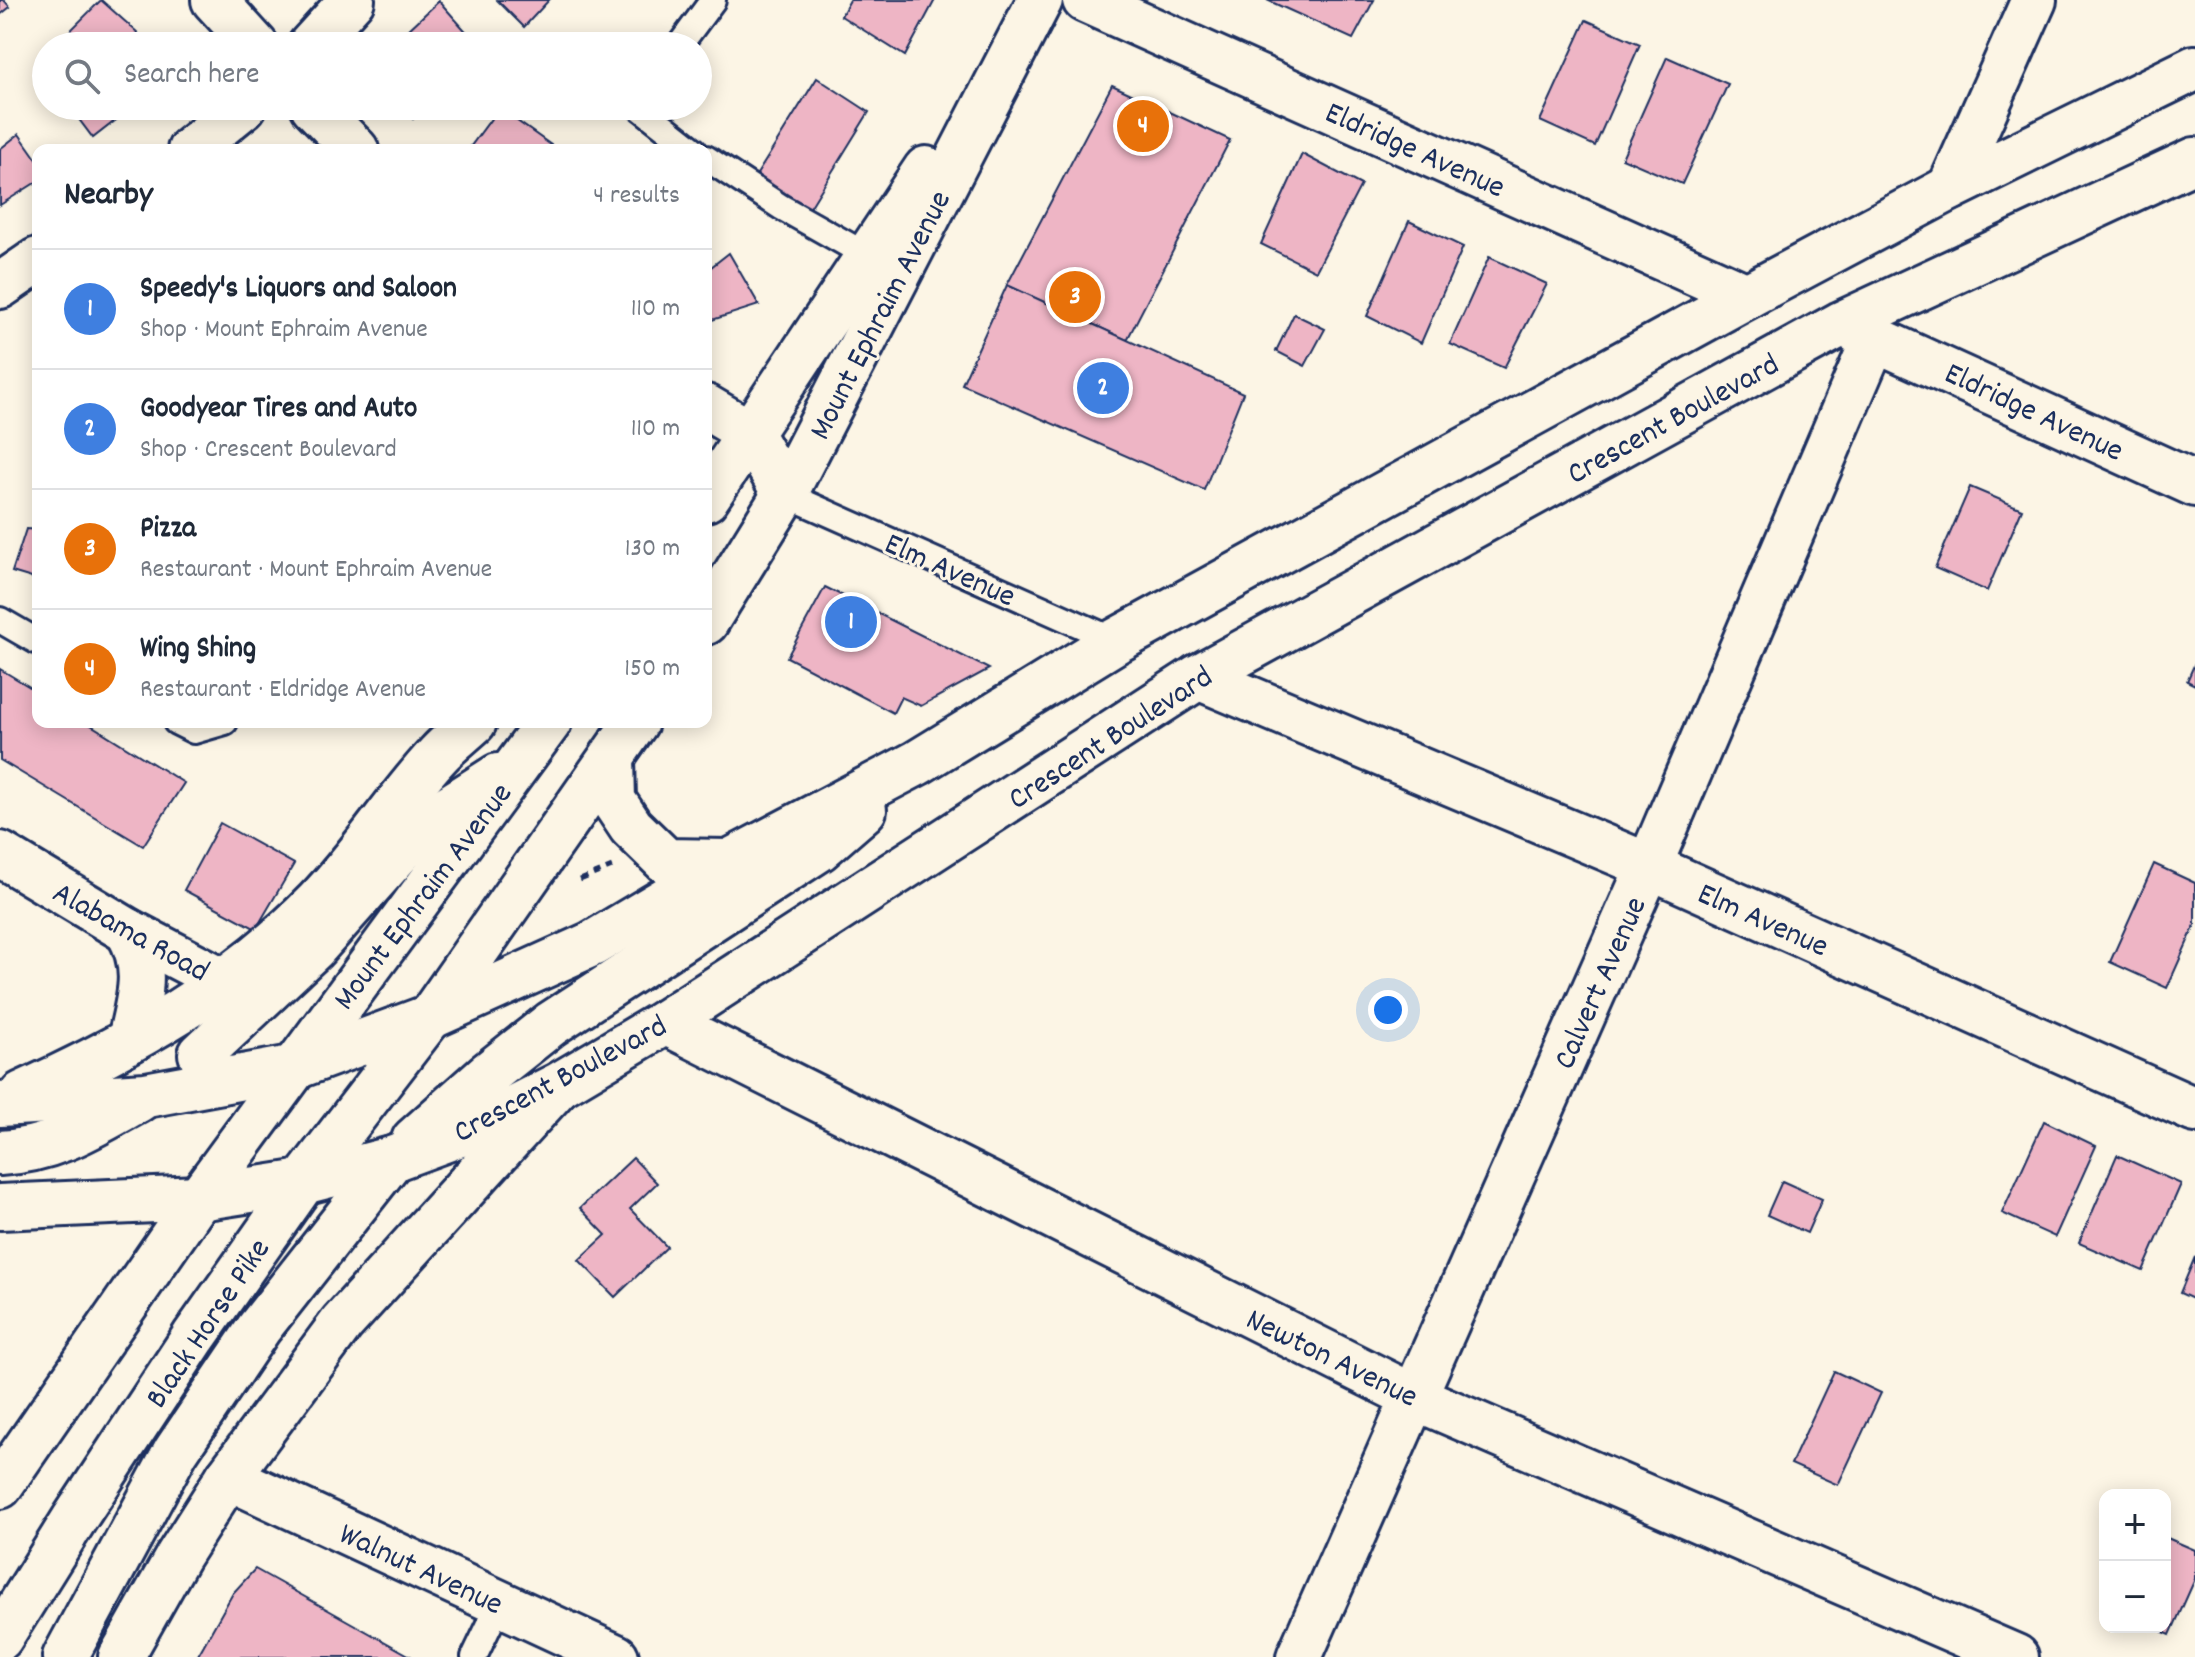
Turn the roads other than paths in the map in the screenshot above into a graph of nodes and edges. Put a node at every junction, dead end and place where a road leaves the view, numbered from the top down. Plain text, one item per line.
1 (214, 0) edge
2 (352, 0) edge
3 (713, 0) edge
4 (1039, 0) edge
5 (1085, 0) edge
6 (2034, 0) edge
7 (243, 32) edge
8 (323, 32) edge
9 (689, 32) edge
10 (2195, 68) edge
11 (227, 120) edge
12 (327, 120) edge
13 (656, 120) edge
14 (197, 144) edge
15 (350, 144) edge
16 (686, 144) edge
17 (2195, 160) edge
18 (712, 162) edge
19 (1950, 188) junction
20 (868, 256) junction
21 (32, 264) edge
22 (0, 286) edge
23 (1747, 296) junction
24 (1858, 330) junction
25 (712, 411) edge
26 (750, 433) junction
27 (2195, 484) edge
28 (712, 490) edge
29 (785, 494) junction
30 (712, 612) edge
31 (0, 620) edge
32 (32, 639) edge
33 (1116, 641) junction
34 (1198, 677) junction
35 (467, 728) edge
36 (545, 728) edge
37 (570, 728) edge
38 (632, 728) edge
39 (612, 758) junction
40 (519, 763) junction
41 (917, 763) junction
42 (0, 854) edge
43 (729, 862) junction
44 (1649, 866) junction
45 (128, 931) junction
46 (314, 948) junction
47 (222, 980) junction
48 (430, 1017) junction
49 (665, 1022) junction
50 (130, 1040) junction
51 (201, 1054) junction
52 (292, 1068) junction
53 (559, 1085) junction
54 (146, 1095) junction
55 (0, 1104) edge
56 (2195, 1110) edge
57 (0, 1153) edge
58 (392, 1159) junction
59 (303, 1182) junction
60 (199, 1198) junction
61 (0, 1207) edge
62 (1414, 1397) junction
63 (228, 1477) junction
64 (0, 1486) edge
65 (500, 1603) junction
66 (0, 1638) edge
67 (65, 1657) edge
68 (121, 1657) edge
69 (474, 1657) edge
70 (616, 1657) edge
71 (1299, 1657) edge
72 (2016, 1657) edge

1 - 7 main road
2 - 8 main road
3 - 9 lane
4 - 20 main road, Mount Ephraim Avenue
4 - 29 main road, Mount Ephraim Avenue
5 - 23 main road, Eldridge Avenue
6 - 19 main road
10 - 19 main road
11 - 14 main road
12 - 15 main road
13 - 16 lane
17 - 24 main road, Crescent Boulevard
18 - 20 lane
19 - 23 main road
20 - 26 main road, Mount Ephraim Avenue
21 - 22 main road
23 - 33 main road
24 - 27 main road, Eldridge Avenue
24 - 34 main road, Crescent Boulevard
24 - 44 main road, Calvert Avenue
25 - 26 main road
26 - 28 main road, Mount Ephraim Avenue
26 - 29 main road
29 - 30 main road, Mount Ephraim Avenue
29 - 33 lane, Elm Avenue
31 - 32 lane
33 - 41 main road
34 - 44 main road, Elm Avenue
34 - 49 main road, Crescent Boulevard
35 - 47 main road
36 - 40 main road, Mount Ephraim Avenue
37 - 40 main road
38 - 39 main road
39 - 43 main road
39 - 48 main road
40 - 46 main road
40 - 52 main road, Mount Ephraim Avenue
41 - 43 main road
41 - 58 main road
42 - 45 main road, Alabama Road
43 - 48 main road
44 - 56 main road, Elm Avenue
44 - 62 main road, Calvert Avenue
45 - 47 main road, Alabama Road
45 - 50 main road
46 - 47 main road
46 - 51 main road
47 - 50 main road
47 - 51 main road
48 - 52 main road
48 - 59 main road, Black Horse Pike
49 - 53 main road, Crescent Boulevard
49 - 62 main road, Newton Avenue
50 - 55 main road
51 - 54 main road
52 - 54 main road
52 - 60 main road
53 - 58 main road, Crescent Boulevard
53 - 63 main road
54 - 55 main road
54 - 57 main road
58 - 59 main road, Crescent Boulevard
58 - 67 main road
59 - 60 main road, Crescent Boulevard
59 - 66 main road, Black Horse Pike
60 - 61 main road, Crescent Boulevard
60 - 64 main road
62 - 71 main road, Calvert Avenue
62 - 72 main road, Newton Avenue
63 - 65 main road, Walnut Avenue
63 - 68 main road
65 - 69 lane
65 - 70 main road, Walnut Avenue

